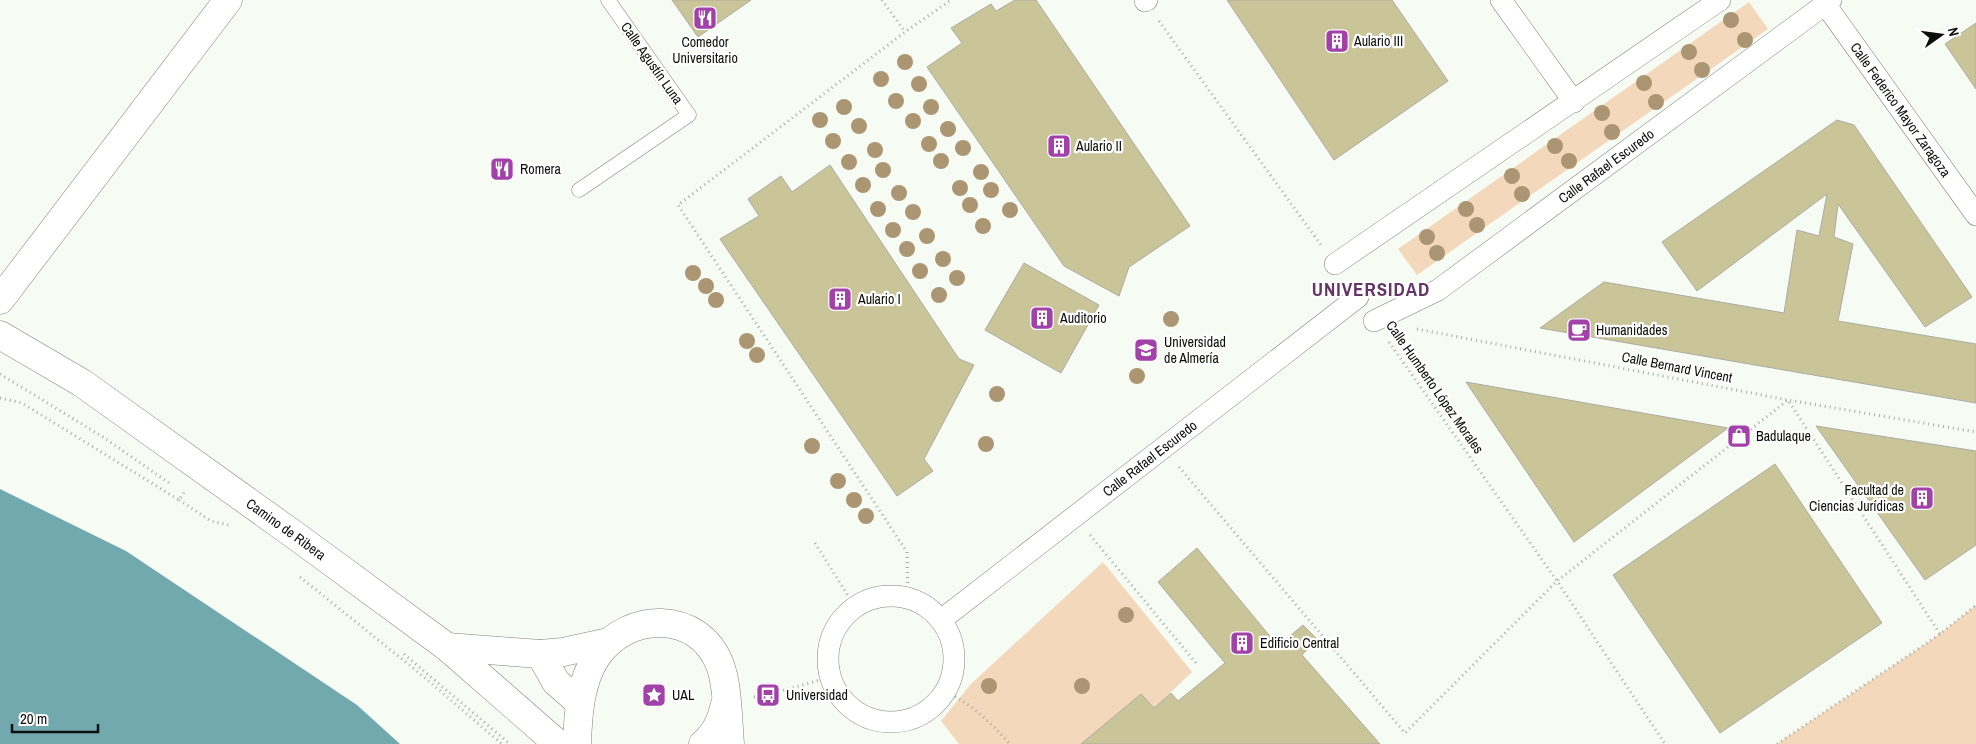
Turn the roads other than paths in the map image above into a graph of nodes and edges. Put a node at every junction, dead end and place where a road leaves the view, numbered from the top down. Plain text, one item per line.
1 (228, 0) edge
2 (608, 0) edge
3 (1501, 0) edge
4 (1720, 0) edge
5 (1828, 2) edge
6 (1574, 102) junction
7 (579, 190) dead end
8 (1976, 215) edge
9 (1335, 264) road end
10 (1358, 297) dead end
11 (0, 300) edge
12 (1374, 321) road end
13 (0, 335) edge
14 (941, 620) junction
15 (609, 642) junction
16 (447, 647) junction
17 (540, 654) junction
18 (726, 700) junction
19 (580, 703) junction
20 (558, 744) edge
21 (577, 744) edge
22 (702, 744) edge
23 (730, 744) edge

1 - 11 street
2 - 7 lane, Calle Agustín Luna
3 - 6 street
4 - 6 street
5 - 8 street, Calle Federico Mayor Zaragoza
5 - 12 street, Calle Rafael Escuredo
6 - 9 street
10 - 14 street, Calle Rafael Escuredo
13 - 16 street, Camino de Ribera
14 - 14 street
15 - 17 street
15 - 18 street
15 - 19 street
16 - 17 street
16 - 20 street, Camino de Ribera
17 - 19 street
18 - 22 street
18 - 23 street
19 - 21 street

